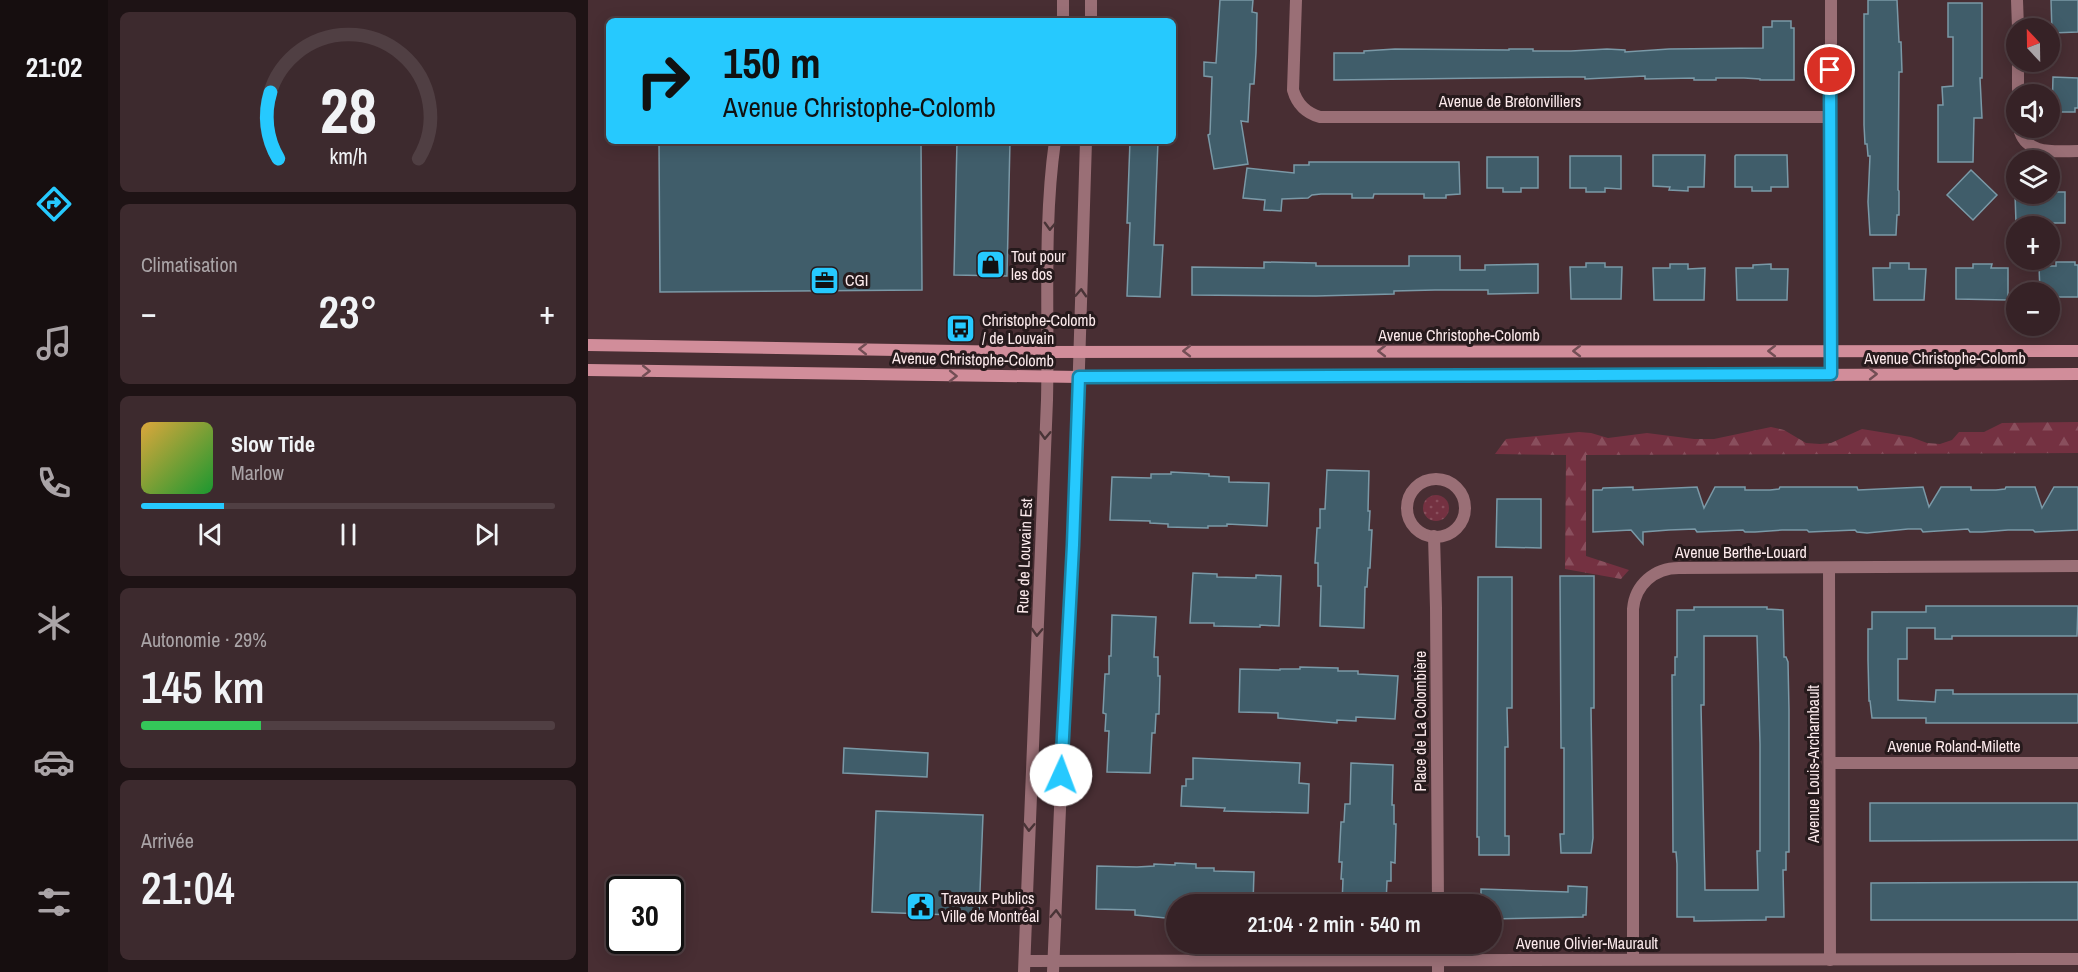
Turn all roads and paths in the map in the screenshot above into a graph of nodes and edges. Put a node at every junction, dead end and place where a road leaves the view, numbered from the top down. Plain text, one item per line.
1 (1063, 0) edge
2 (1091, 0) edge
3 (1296, 0) edge
4 (1831, 0) edge
5 (2017, 0) edge
6 (1063, 18) edge
7 (1090, 18) edge
8 (2018, 18) edge
9 (1830, 117) junction
10 (2023, 138) edge
11 (1055, 144) edge
12 (1086, 144) edge
13 (2078, 151) edge
14 (588, 345) edge
15 (1079, 351) junction
16 (1831, 351) junction
17 (2078, 351) edge
18 (1047, 352) junction
19 (588, 370) edge
20 (1831, 374) junction
21 (2078, 374) edge
22 (1047, 377) junction
23 (1079, 377) junction
24 (1434, 536) junction
25 (2078, 566) edge
26 (1829, 568) junction
27 (1830, 763) junction
28 (2078, 763) edge
29 (1438, 894) edge
30 (1633, 959) junction
31 (2078, 959) edge
32 (1830, 960) junction
33 (1025, 966) edge
34 (1054, 966) edge
35 (1438, 966) edge

1 - 6 street
2 - 7 street
3 - 9 street, Avenue de Bretonvilliers
4 - 9 street
5 - 8 street
9 - 16 street
10 - 13 street
11 -> 18 street, Rue de Louvain Est
15 -> 12 street
18 -> 14 main road, Avenue Christophe-Colomb
16 -> 15 main road, Avenue Christophe-Colomb
15 - 18 main road, Avenue Christophe-Colomb
15 - 23 street
16 - 17 main road, Avenue Christophe-Colomb
16 - 20 street
18 - 22 street, Rue de Louvain Est
19 -> 22 main road, Avenue Christophe-Colomb
20 -> 21 main road, Avenue Christophe-Colomb
20 - 23 main road, Avenue Christophe-Colomb
22 - 23 main road, Avenue Christophe-Colomb
22 -> 33 street, Rue de Louvain Est
34 -> 23 street
24 - 24 street
24 - 29 street, Place de La Colombière
25 - 26 street, Avenue Berthe-Louard
26 - 27 street, Avenue Louis-Archambault
26 - 30 street, Avenue Berthe-Louard
27 - 28 street, Avenue Roland-Milette
27 - 32 street, Avenue Louis-Archambault
30 - 32 street, Avenue Olivier-Maurault
30 - 35 street, Avenue Olivier-Maurault
31 - 32 street, Avenue Olivier-Maurault
33 - 34 street, Avenue Olivier-Maurault
34 - 35 street, Avenue Olivier-Maurault

